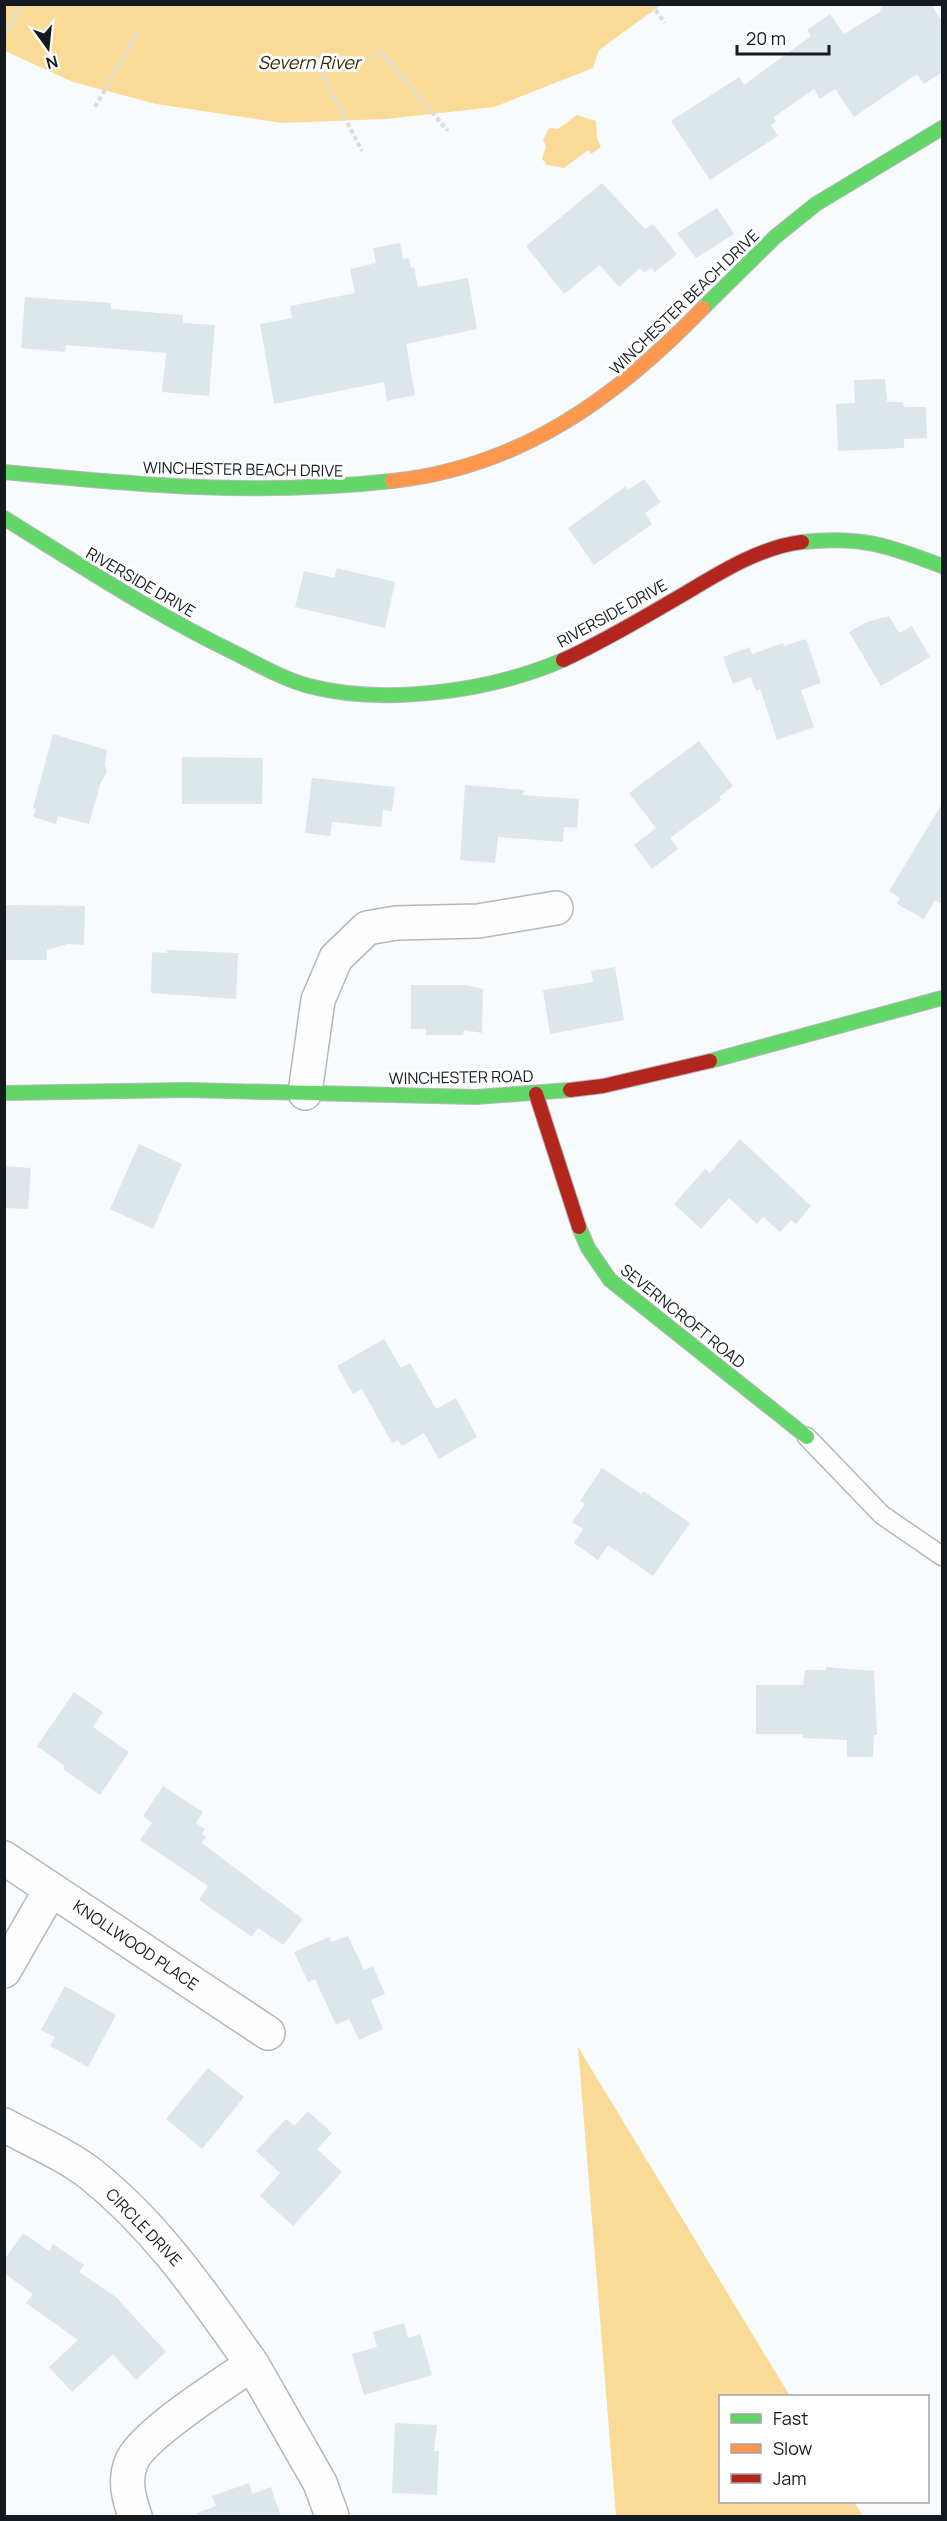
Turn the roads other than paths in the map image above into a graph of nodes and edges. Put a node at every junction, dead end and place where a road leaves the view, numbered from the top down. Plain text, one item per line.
1 (942, 128) edge
2 (4, 472) edge
3 (4, 518) edge
4 (942, 566) edge
5 (556, 908) dead end
6 (942, 998) edge
7 (4, 1093) edge
8 (305, 1093) junction
9 (536, 1094) junction
10 (807, 1437) joint
11 (942, 1556) edge
12 (4, 1858) edge
13 (51, 1889) junction
14 (4, 1971) edge
15 (268, 2033) dead end
16 (4, 2125) edge
17 (252, 2364) junction
18 (135, 2517) edge
19 (332, 2517) edge

1 - 2 street, WINCHESTER BEACH DRIVE
3 - 4 street, RIVERSIDE DRIVE
5 - 8 street
6 - 9 street, WINCHESTER ROAD
7 - 8 street, WINCHESTER ROAD
8 - 9 street, WINCHESTER ROAD
9 - 10 street, SEVERNCROFT ROAD
10 - 11 lane
12 - 13 street, KNOLLWOOD PLACE
13 - 14 street
13 - 15 street, KNOLLWOOD PLACE
16 - 17 street, CIRCLE DRIVE
17 - 18 street
17 - 19 street, CIRCLE DRIVE

